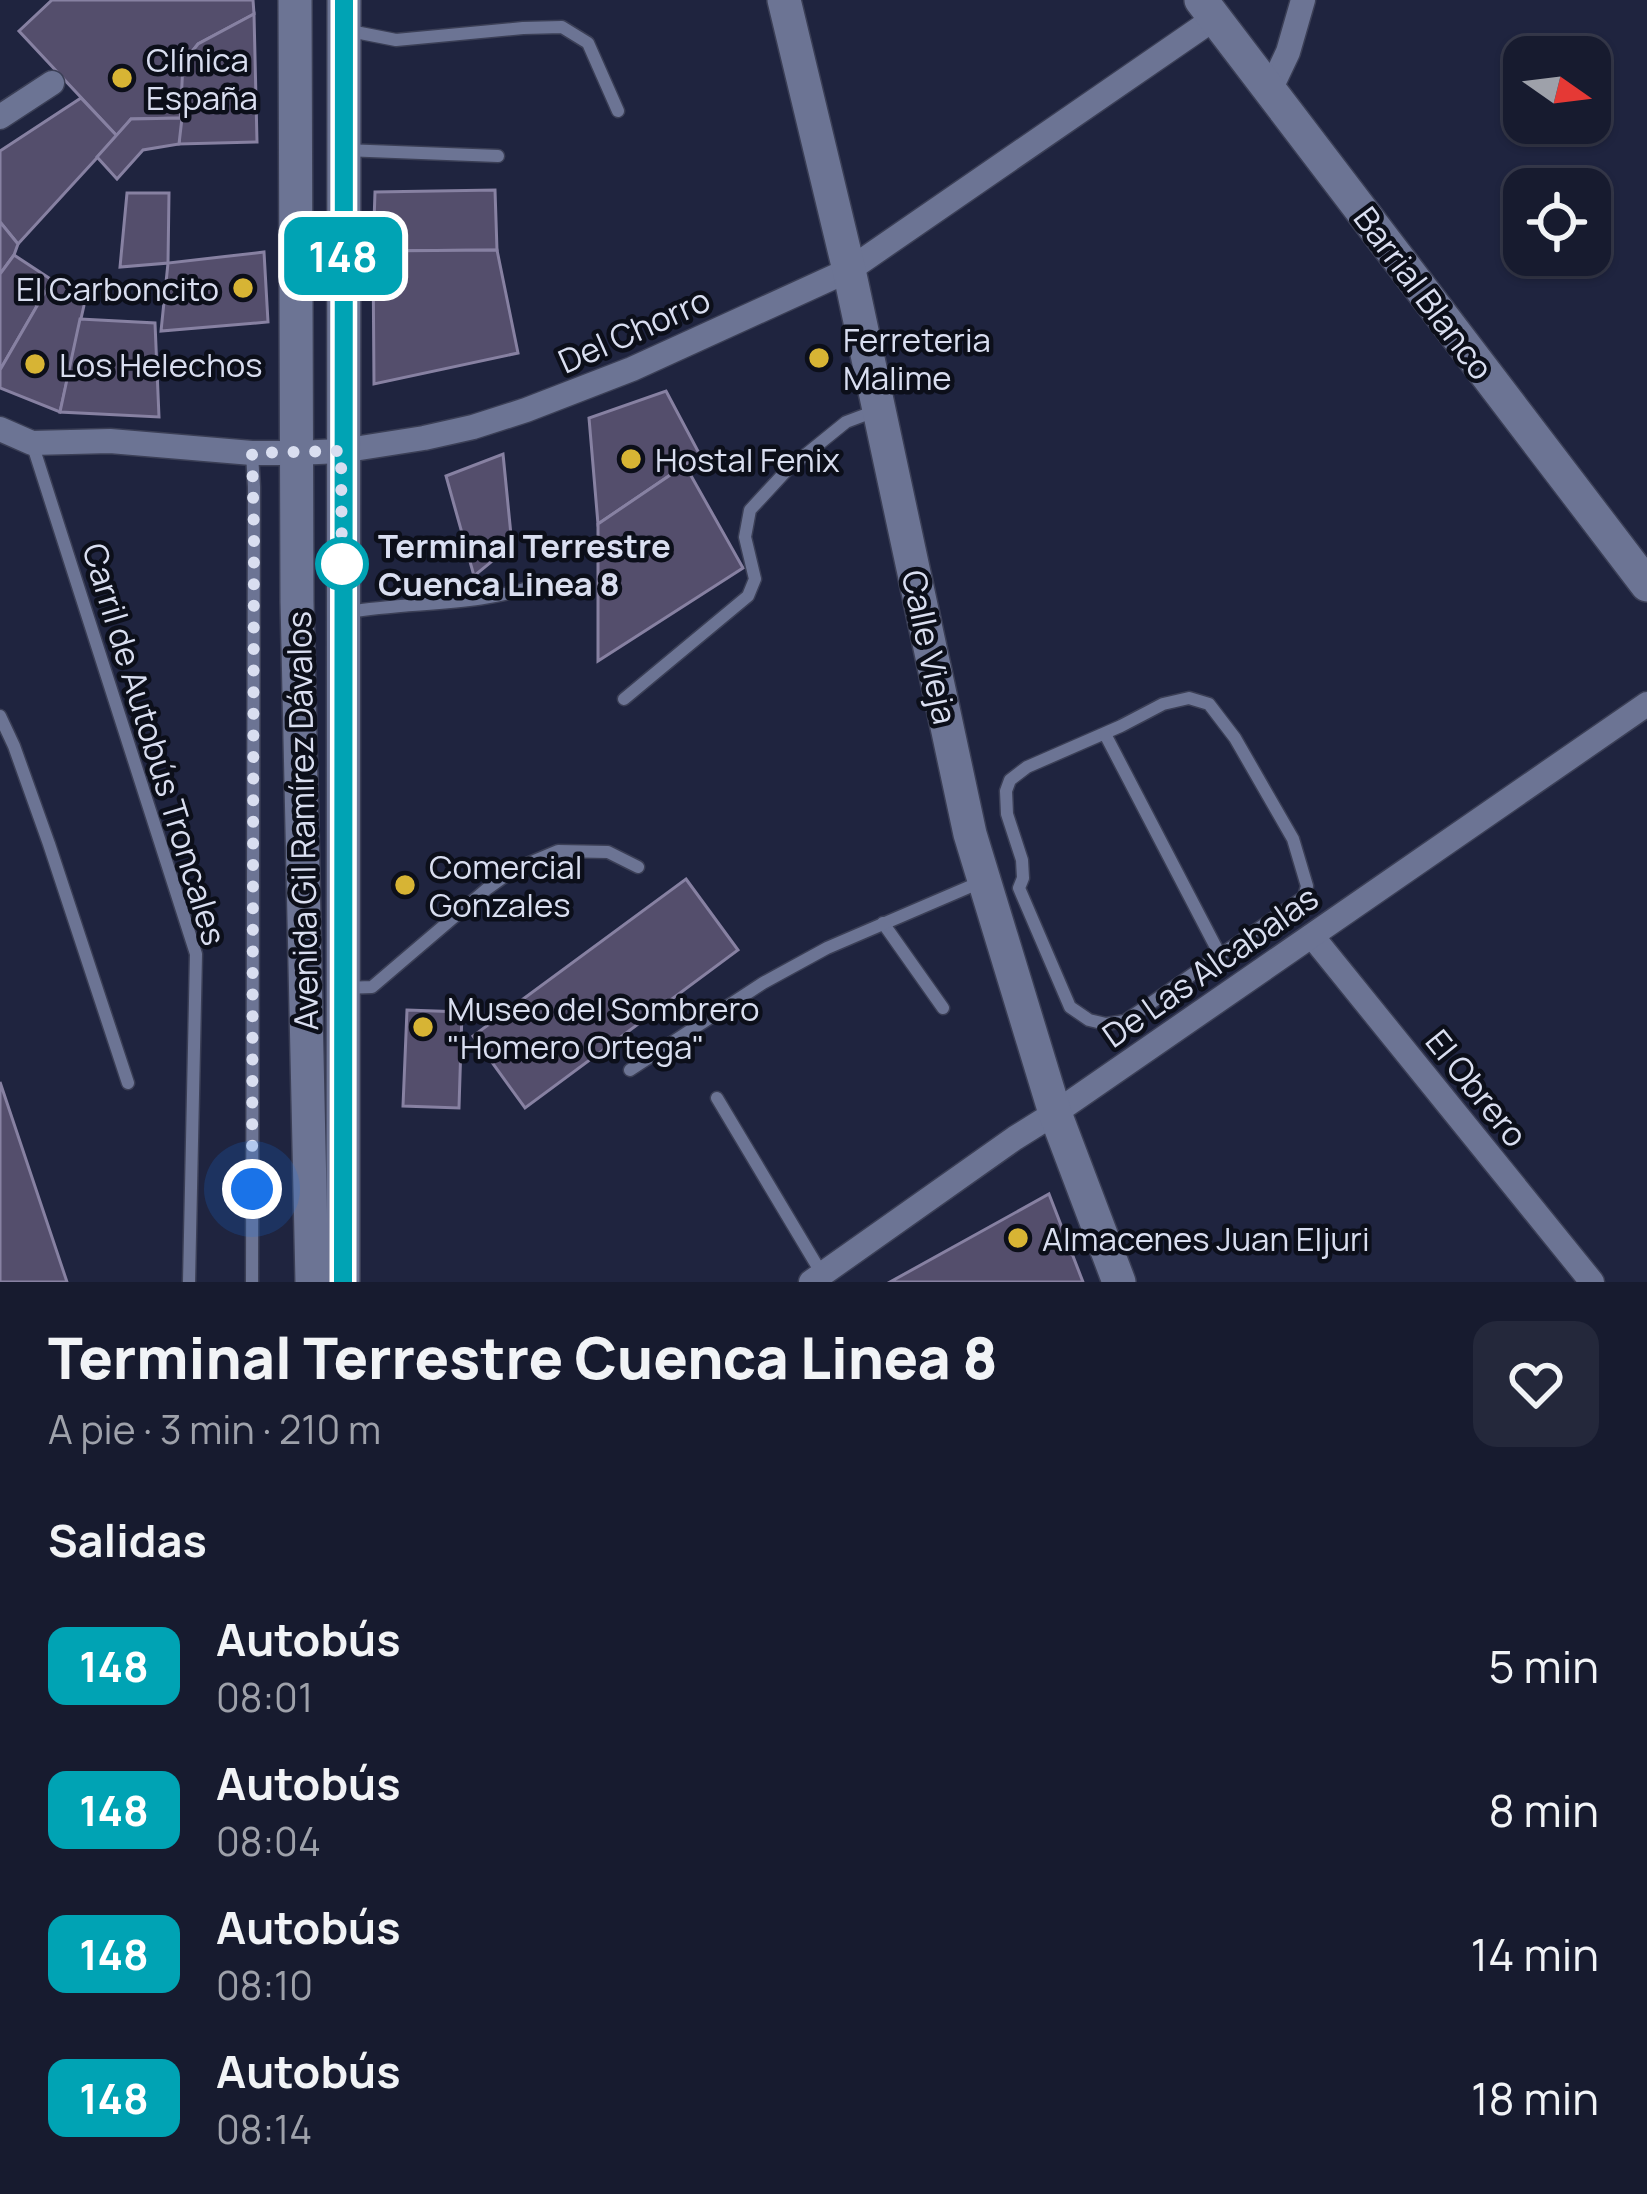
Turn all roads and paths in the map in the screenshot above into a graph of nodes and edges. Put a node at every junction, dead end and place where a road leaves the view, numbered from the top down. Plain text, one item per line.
1 (295, 0) edge
2 (784, 0) edge
3 (1303, 0) edge
4 (1208, 9) edge
5 (344, 15) edge
6 (52, 83) dead end
7 (1270, 90) junction
8 (618, 111) dead end
9 (0, 117) edge
10 (343, 150) junction
11 (498, 156) dead end
12 (849, 270) junction
13 (879, 409) junction
14 (0, 429) edge
15 (32, 443) junction
16 (341, 451) junction
17 (252, 453) junction
18 (296, 453) junction
19 (539, 584) dead end
20 (1647, 585) edge
21 (342, 613) junction
22 (624, 699) dead end
23 (1647, 704) edge
24 (0, 716) edge
25 (1105, 734) junction
26 (638, 867) dead end
27 (997, 889) junction
28 (883, 923) junction
29 (1312, 936) junction
30 (1220, 956) junction
31 (342, 988) junction
32 (943, 1008) dead end
33 (629, 1070) dead end
34 (128, 1083) dead end
35 (717, 1098) dead end
36 (1055, 1113) junction
37 (817, 1278) edge
38 (189, 1282) edge
39 (252, 1282) edge
40 (312, 1282) edge
41 (343, 1282) edge
42 (1119, 1282) edge
43 (1592, 1282) edge

1 - 18 main road, Avenida Gil Ramírez Dávalos
2 - 12 main road, Calle Vieja
3 - 7 street
4 - 7 main road, Barrial Blanco
4 - 12 street, Del Chorro
5 - 8 lane
5 - 10 main road, Avenida Gil Ramírez Dávalos
6 - 9 street
7 - 20 main road, Barrial Blanco
10 - 11 lane
10 - 16 main road, Avenida Gil Ramírez Dávalos
12 - 13 main road, Calle Vieja
12 - 16 street, Del Chorro
13 - 22 lane
13 - 27 main road, Calle Vieja
14 - 15 street, Del Chorro
15 - 17 street, Del Chorro
15 - 38 lane, Carril de Autobús Troncales
16 - 18 street, Del Chorro
16 - 21 main road, Avenida Gil Ramírez Dávalos
17 - 18 street, Del Chorro
17 - 39 lane, Carril de Autobús Troncales
18 - 40 main road, Avenida Gil Ramírez Dávalos
19 - 21 lane
21 - 31 main road, Avenida Gil Ramírez Dávalos
23 - 29 street, De Las Alcabalas
24 - 34 lane
25 - 27 lane
25 - 30 lane
25 - 30 lane
26 - 31 lane
27 - 28 lane
27 - 30 lane
27 - 36 main road, Calle Vieja
28 - 32 lane
28 - 33 lane
29 - 36 street, De Las Alcabalas
29 - 43 street, El Obrero
31 - 41 main road, Avenida Gil Ramírez Dávalos
35 - 37 lane
36 - 37 street, De Las Alcabalas
36 - 42 main road, Calle Vieja

